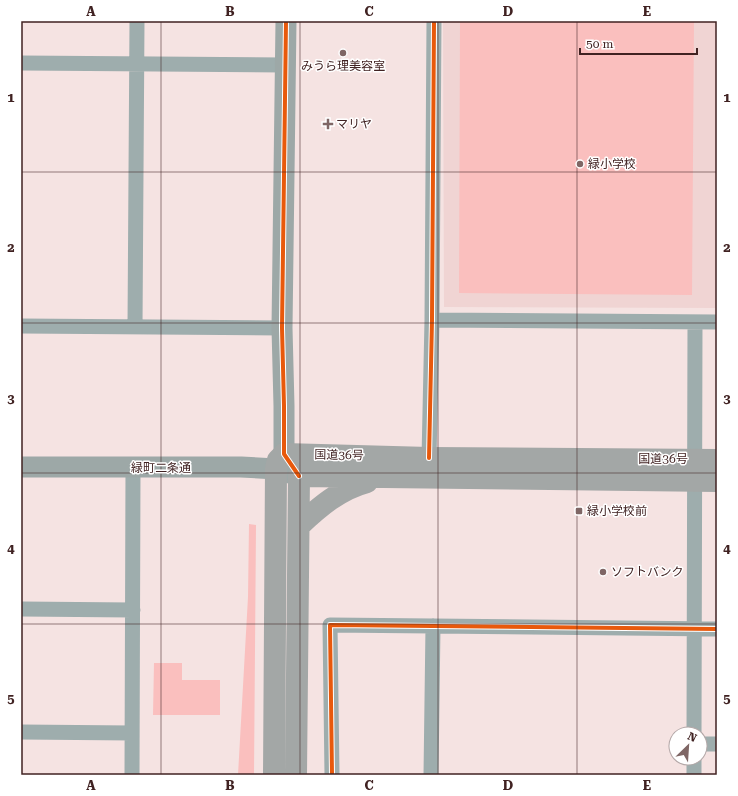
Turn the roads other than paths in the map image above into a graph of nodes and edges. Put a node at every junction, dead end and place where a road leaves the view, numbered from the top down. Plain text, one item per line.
1 (137, 21) edge
2 (286, 21) edge
3 (434, 21) edge
4 (21, 63) edge
5 (137, 64) junction
6 (285, 65) junction
7 (432, 320) junction
8 (695, 322) junction
9 (717, 322) edge
10 (21, 326) edge
11 (135, 327) junction
12 (282, 328) junction
13 (429, 458) junction
14 (717, 460) edge
15 (280, 461) junction
16 (21, 467) edge
17 (133, 468) junction
18 (695, 470) junction
19 (299, 476) junction
20 (382, 478) junction
21 (717, 481) edge
22 (299, 526) junction
23 (21, 609) edge
24 (133, 610) junction
25 (433, 626) junction
26 (695, 628) junction
27 (717, 628) edge
28 (694, 726) edge
29 (21, 732) edge
30 (132, 733) junction
31 (132, 775) edge
32 (274, 775) edge
33 (296, 775) edge
34 (332, 775) edge
35 (431, 775) edge

1 - 5 street
2 - 6 street
3 - 7 street
4 - 5 street
5 - 6 street
5 - 11 street
6 - 12 street
7 - 8 street
7 - 13 street
8 - 9 street
8 - 18 street
10 - 11 street
11 - 12 street
12 - 15 street
13 - 15 highway, 国道36号
13 - 18 highway, 国道36号
14 - 18 highway, 国道36号
15 - 17 street, 緑町二条通
15 - 19 street, 緑町二条通
15 - 32 highway
16 - 17 street, 緑町二条通
17 - 24 street
18 - 20 highway, 国道36号
18 - 21 highway, 国道36号
18 - 26 street
19 - 20 highway, 国道36号
19 - 22 highway
20 - 22 highway
22 - 33 highway
23 - 24 street
24 - 30 street
25 - 26 street
25 - 34 street
25 - 35 street
26 - 27 street
26 - 28 street
29 - 30 street
30 - 31 street

